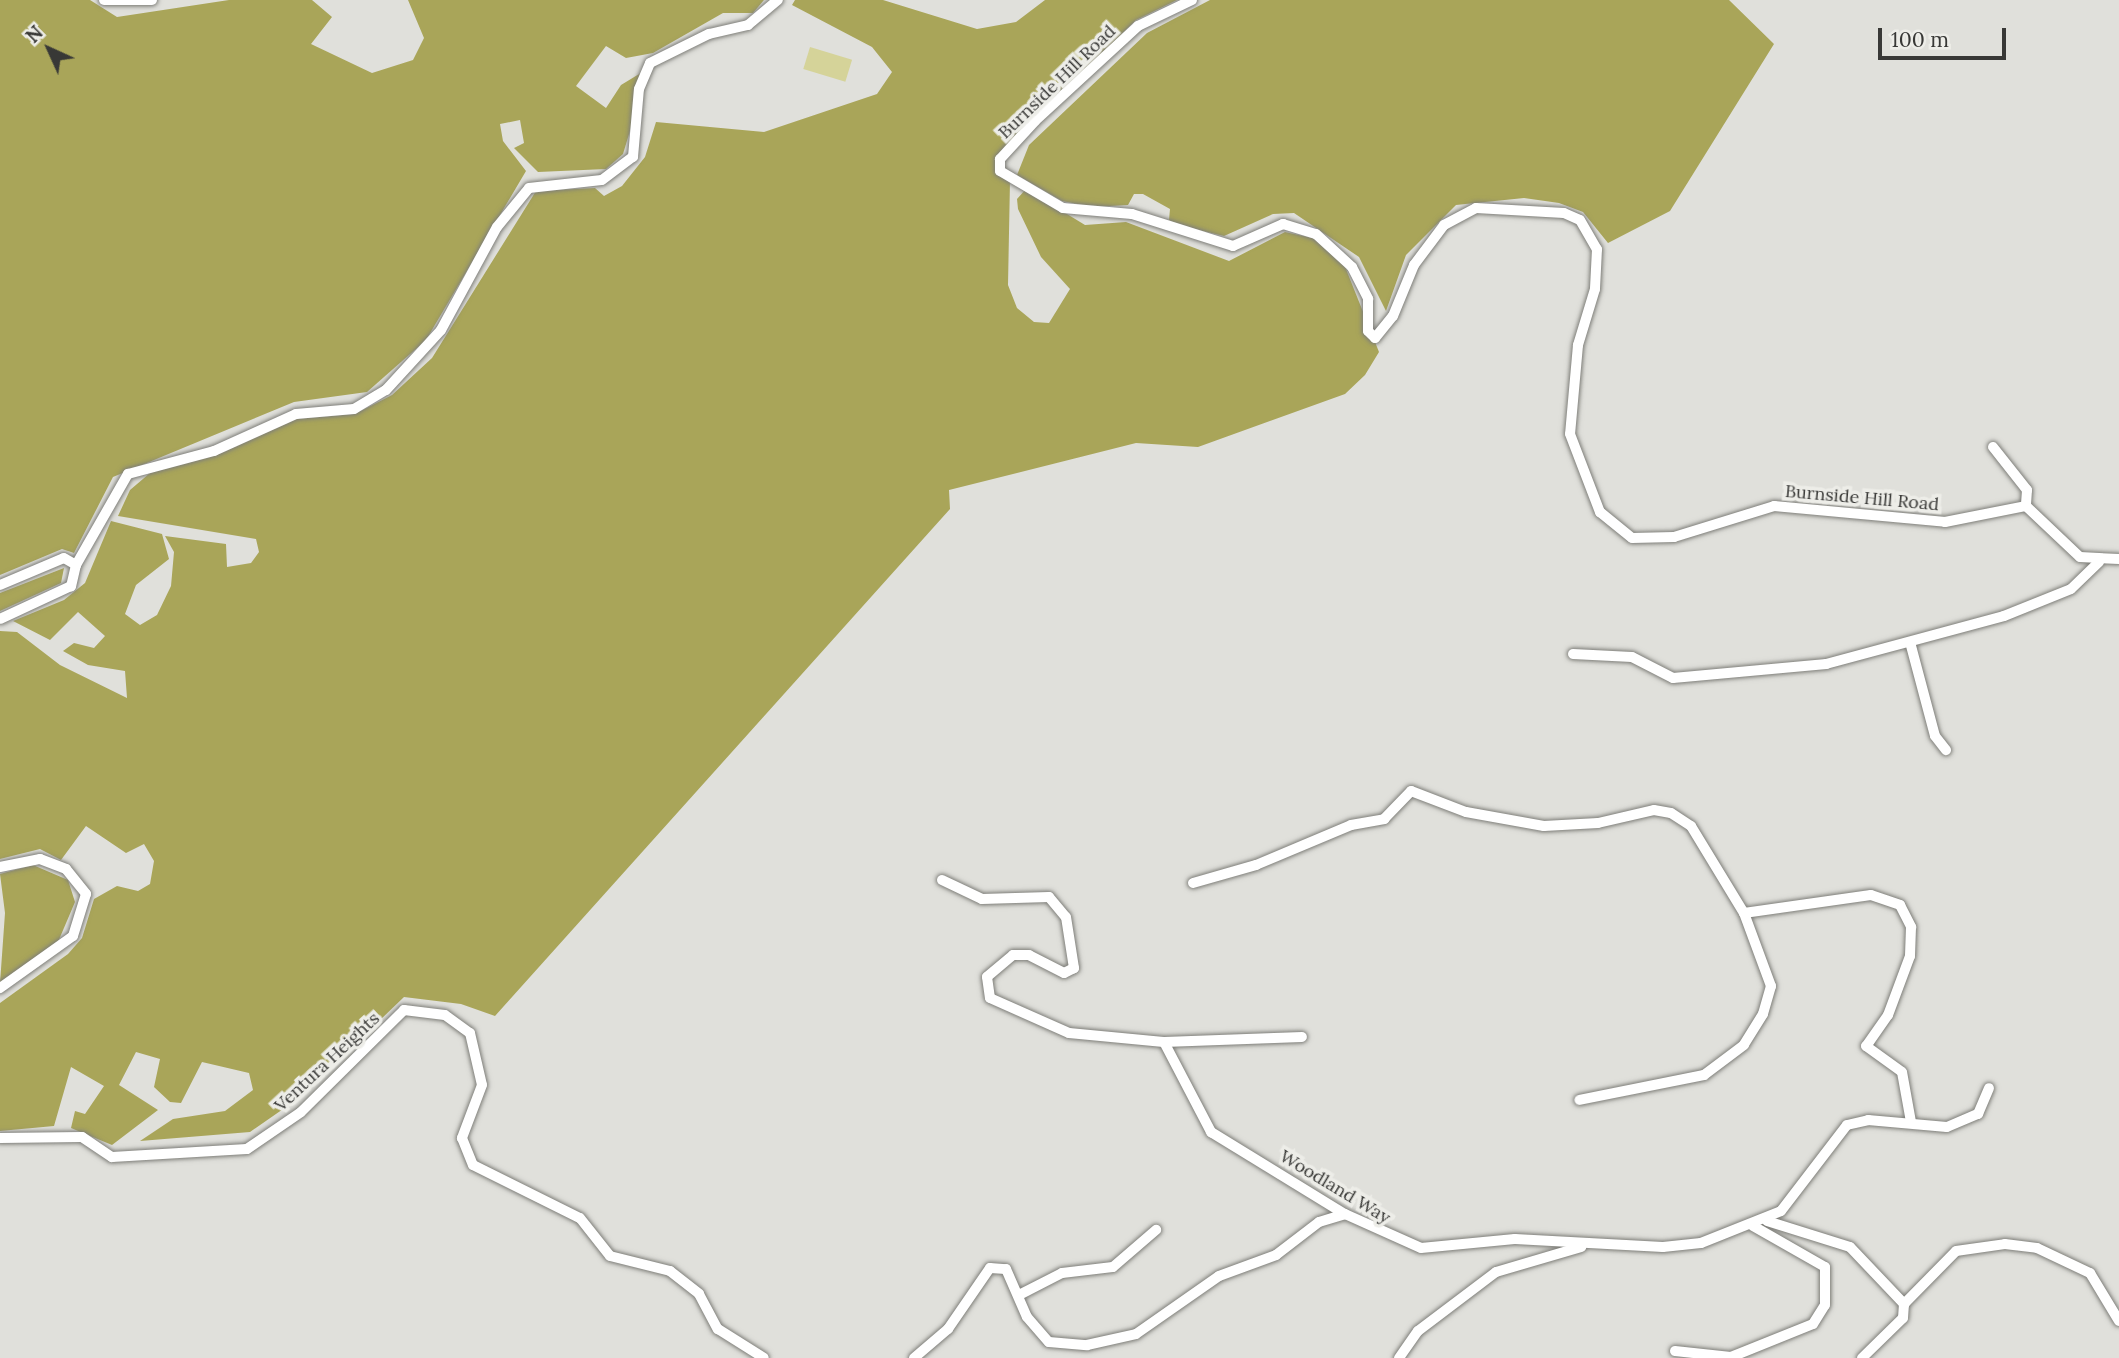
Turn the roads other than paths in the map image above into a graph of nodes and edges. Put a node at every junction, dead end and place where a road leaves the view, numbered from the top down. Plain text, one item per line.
1 (104, 0) edge
2 (152, 0) edge
3 (778, 0) edge
4 (1192, 0) edge
5 (1993, 447) dead end
6 (2026, 506) junction
7 (2119, 559) edge
8 (2099, 562) junction
9 (76, 565) junction
10 (0, 585) edge
11 (0, 619) edge
12 (1910, 642) junction
13 (1573, 654) dead end
14 (1946, 750) dead end
15 (0, 867) edge
16 (942, 880) dead end
17 (1193, 883) dead end
18 (1744, 913) junction
19 (0, 988) edge
20 (1302, 1037) dead end
21 (1164, 1042) junction
22 (1989, 1087) dead end
23 (1579, 1100) dead end
24 (1911, 1122) junction
25 (0, 1138) edge
26 (1345, 1214) junction
27 (1767, 1221) junction
28 (1753, 1226) junction
29 (1156, 1230) dead end
30 (1590, 1245) junction
31 (1019, 1295) junction
32 (1905, 1304) junction
33 (2119, 1321) edge
34 (1675, 1351) dead end
35 (764, 1358) edge
36 (914, 1358) edge
37 (1399, 1358) edge
38 (1863, 1358) edge

1 - 2 street
3 - 9 street
4 - 6 street, Burnside Hill Road
5 - 6 street
6 - 8 street
7 - 8 street
8 - 12 street
9 - 10 street
9 - 11 street
12 - 13 street
12 - 14 street
15 - 19 street
16 - 21 street
17 - 18 street
18 - 23 street
18 - 24 street
20 - 21 street
21 - 26 street, Woodland Way
22 - 24 street
24 - 27 street
25 - 35 street, Ventura Heights
26 - 30 street, Woodland Way
26 - 31 street
27 - 28 street, Woodland Way
27 - 32 street
28 - 30 street, Woodland Way
28 - 34 street
29 - 31 street
30 - 37 street
31 - 36 street
32 - 33 street
32 - 38 street

